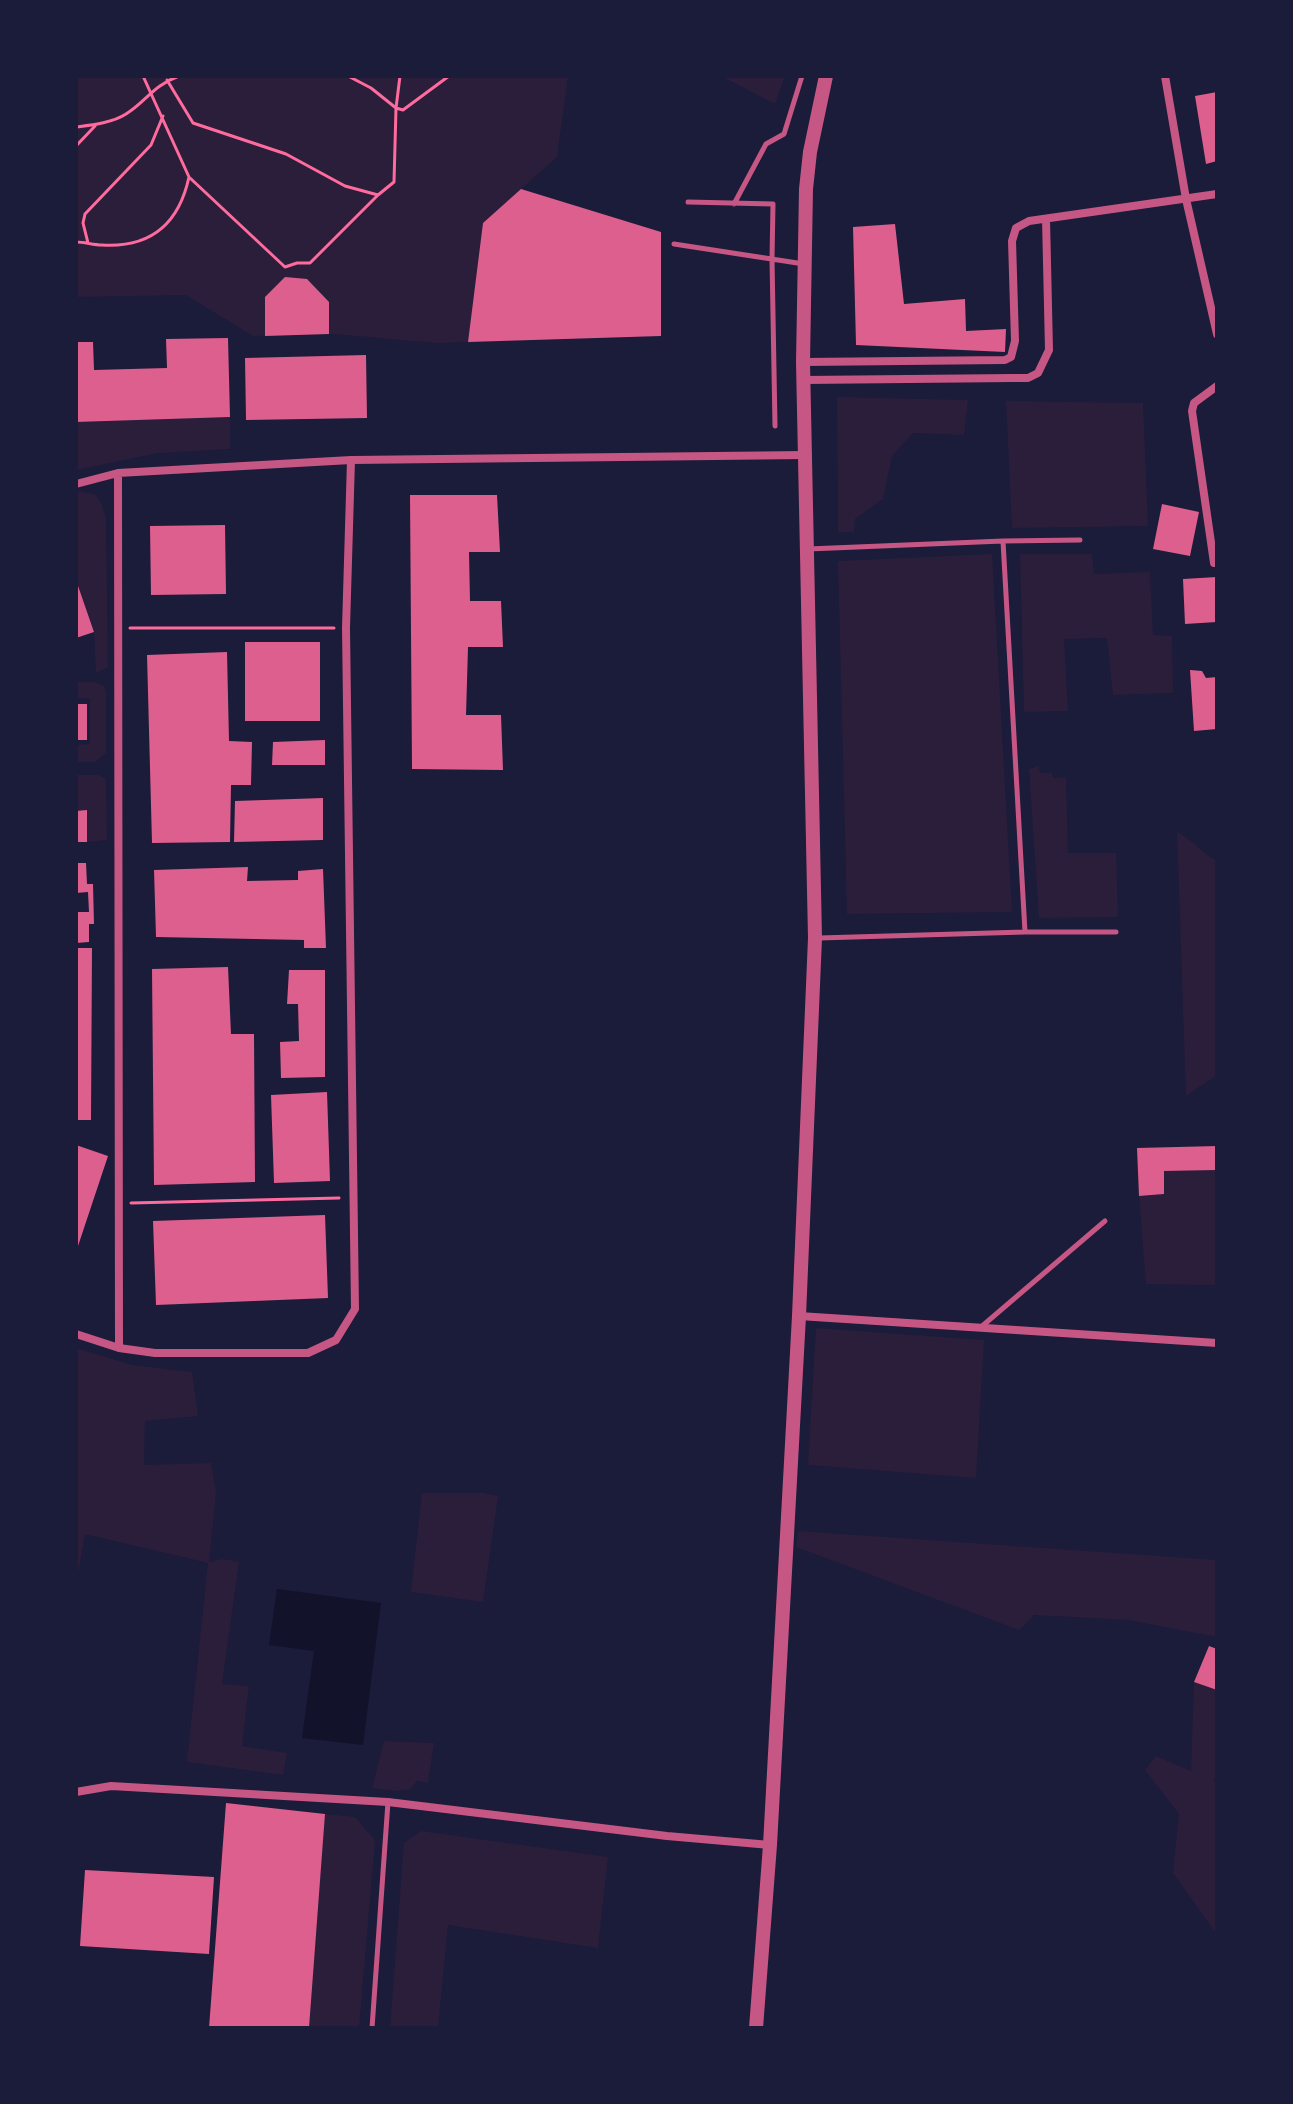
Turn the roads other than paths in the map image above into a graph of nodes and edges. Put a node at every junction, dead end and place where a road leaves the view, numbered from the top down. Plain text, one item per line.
1 (802, 76) edge
2 (826, 76) edge
3 (1165, 76) edge
4 (1217, 194) edge
5 (1186, 199) junction
6 (688, 202) dead end
7 (734, 204) junction
8 (1046, 219) junction
9 (674, 244) dead end
10 (772, 259) junction
11 (805, 264) junction
12 (1217, 334) edge
13 (803, 362) junction
14 (803, 380) junction
15 (1217, 386) edge
16 (775, 426) dead end
17 (805, 455) junction
18 (351, 460) junction
19 (118, 473) junction
20 (76, 484) edge
21 (1080, 540) dead end
22 (1003, 541) junction
23 (807, 549) junction
24 (1214, 563) dead end
25 (1025, 932) junction
26 (1116, 932) dead end
27 (815, 938) junction
28 (1105, 1221) dead end
29 (799, 1316) junction
30 (980, 1328) junction
31 (76, 1334) edge
32 (1217, 1343) edge
33 (119, 1348) junction
34 (76, 1792) edge
35 (388, 1802) junction
36 (770, 1845) junction
37 (372, 2028) edge
38 (756, 2028) edge

1 - 7 lane
2 - 11 street
3 - 5 street
4 - 5 street
5 - 8 street
5 - 12 street
6 - 7 lane
7 - 10 lane
8 - 13 street
8 - 14 street
9 - 10 lane
10 - 11 lane
10 - 16 lane
11 - 13 street
13 - 14 street
14 - 17 street
15 - 24 street
17 - 18 street
17 - 23 street
18 - 19 street
18 - 33 street
19 - 20 street
19 - 33 street
21 - 22 lane
22 - 23 lane
22 - 25 lane
23 - 27 street
25 - 26 lane
25 - 27 lane
27 - 29 street
28 - 30 lane
29 - 30 street
29 - 36 street
30 - 32 street
31 - 33 street
34 - 35 street
35 - 36 street
35 - 37 lane
36 - 38 street

